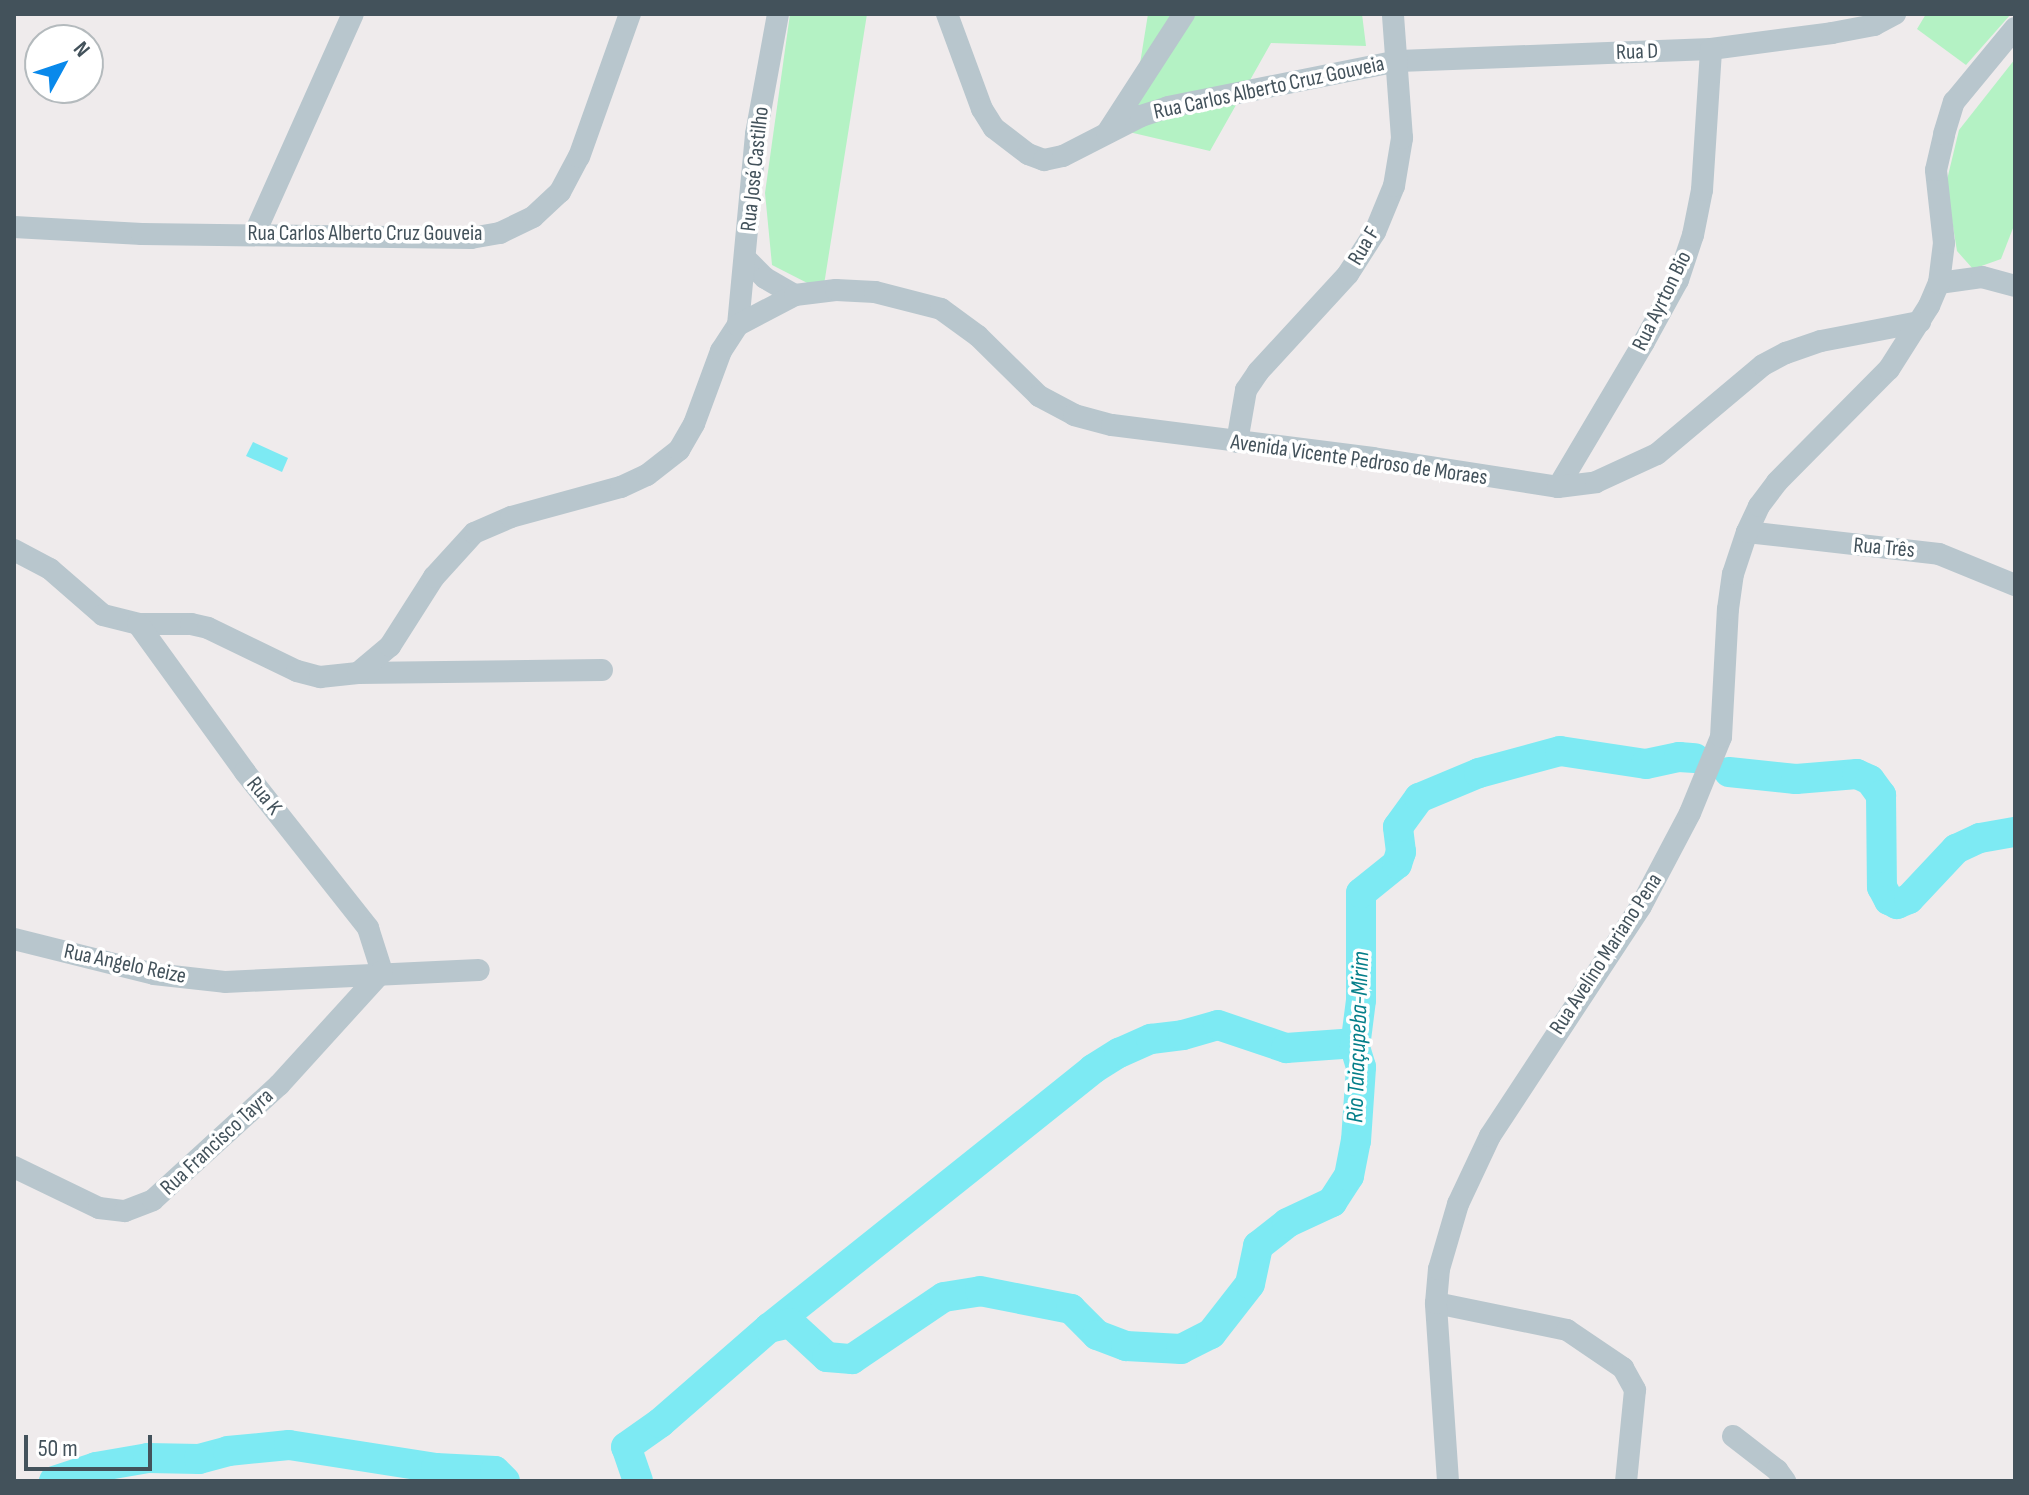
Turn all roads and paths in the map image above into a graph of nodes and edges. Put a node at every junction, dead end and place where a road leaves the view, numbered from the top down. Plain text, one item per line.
1 (353, 14) edge
2 (630, 14) edge
3 (778, 14) edge
4 (947, 14) edge
5 (1184, 14) edge
6 (1393, 14) edge
7 (1895, 14) edge
8 (2015, 28) edge
9 (1711, 49) junction
10 (1399, 61) junction
11 (1106, 134) junction
12 (14, 227) edge
13 (254, 235) junction
14 (747, 260) junction
15 (1939, 283) junction
16 (2015, 286) edge
17 (795, 295) junction
18 (1920, 322) junction
19 (738, 325) junction
20 (1237, 442) junction
21 (1558, 487) junction
22 (1747, 532) junction
23 (14, 550) edge
24 (2015, 585) edge
25 (138, 624) junction
26 (602, 670) dead end
27 (358, 673) junction
28 (14, 939) edge
29 (479, 970) dead end
30 (382, 972) junction
31 (14, 1167) edge
32 (1436, 1303) junction
33 (1733, 1436) dead end
34 (1448, 1481) edge
35 (1626, 1481) edge
36 (1785, 1481) edge

1 - 13 street
2 - 13 street, Rua Carlos Alberto Cruz Gouveia
3 - 14 street, Rua José Castilho
4 - 11 street, Rua Carlos Alberto Cruz Gouveia
5 - 11 street
6 - 10 street, Rua F
7 - 9 street, Rua D
8 - 15 street, Rua Avelino Mariano Pena
9 - 10 street, Rua D
9 - 21 street, Rua Ayrton Bio
10 - 11 street, Rua Carlos Alberto Cruz Gouveia
10 - 20 street, Rua F
12 - 13 street, Rua Carlos Alberto Cruz Gouveia
14 - 17 street
14 - 19 street, Rua José Castilho
15 - 16 street
15 - 18 street, Rua Avelino Mariano Pena
17 - 19 street, Avenida Vicente Pedroso de Moraes
17 - 20 street, Avenida Vicente Pedroso de Moraes
18 - 21 street, Avenida Vicente Pedroso de Moraes
18 - 22 street, Rua Avelino Mariano Pena
19 - 27 street
20 - 21 street, Avenida Vicente Pedroso de Moraes
22 - 24 street, Rua Três
22 - 32 street, Rua Avelino Mariano Pena
23 - 25 street
25 - 27 street
25 - 30 street, Rua K
26 - 27 street
28 - 30 street, Rua Angelo Reize
29 - 30 street, Rua Angelo Reize
30 - 31 street, Rua Francisco Tayra
32 - 34 street, Rua Avelino Mariano Pena
32 - 35 street
33 - 36 street

